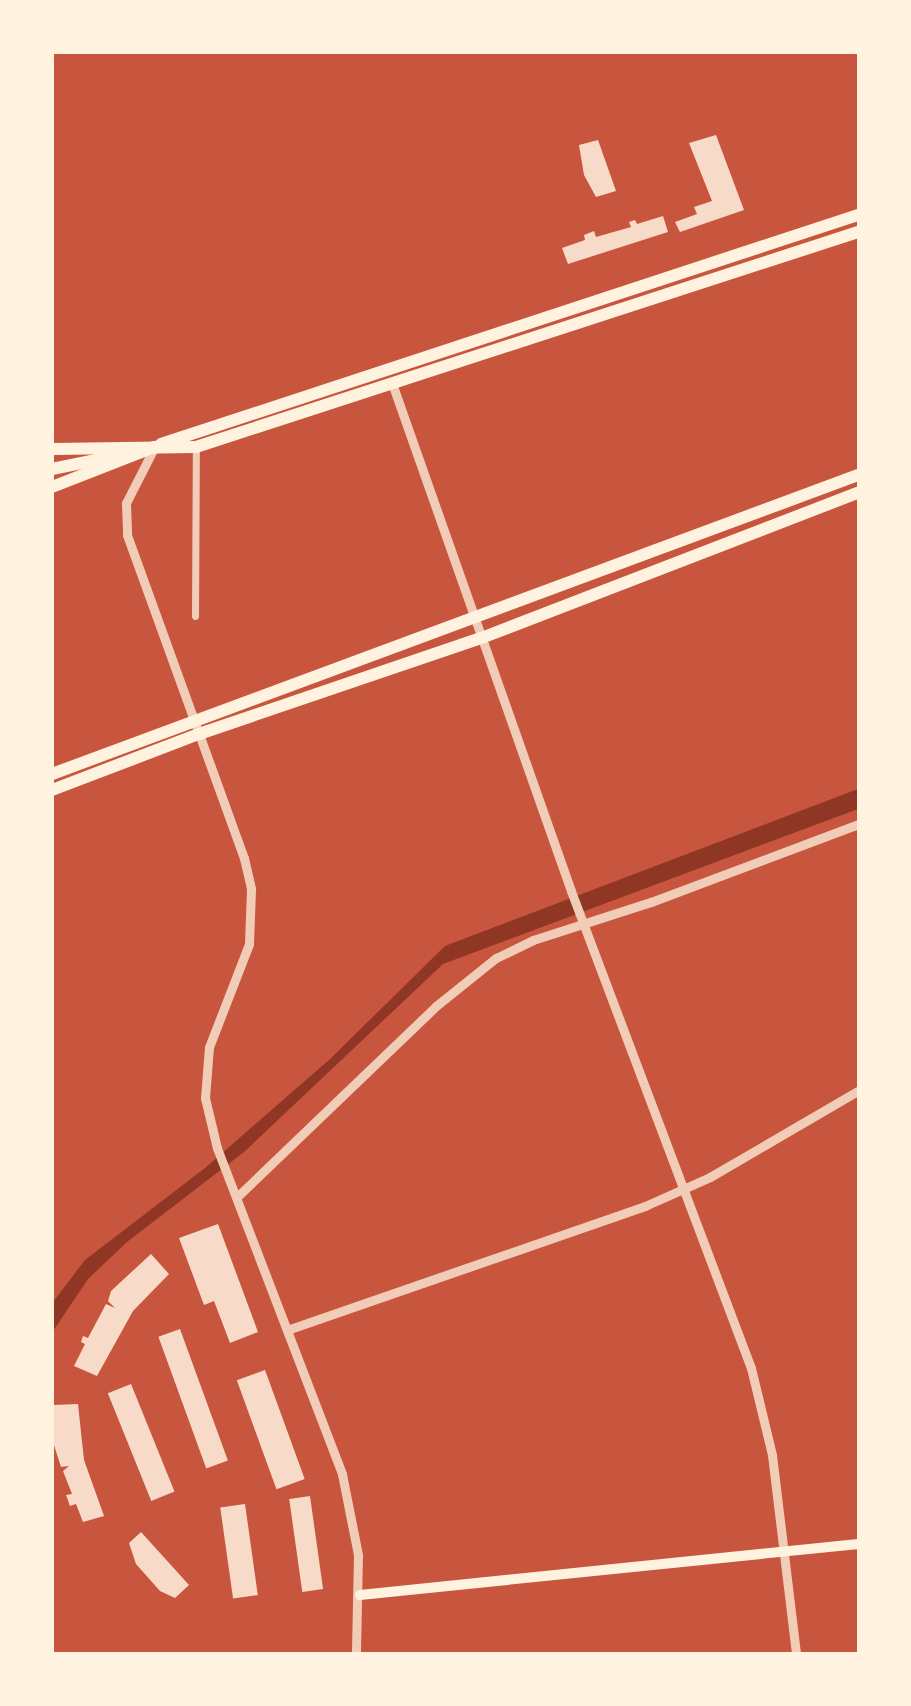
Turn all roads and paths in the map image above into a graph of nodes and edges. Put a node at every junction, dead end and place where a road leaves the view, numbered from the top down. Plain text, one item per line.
1 (859, 215) edge
2 (859, 232) edge
3 (393, 386) junction
4 (196, 430) junction
5 (154, 447) junction
6 (197, 447) junction
7 (52, 449) edge
8 (52, 469) edge
9 (859, 475) edge
10 (52, 487) edge
11 (859, 493) edge
12 (195, 616) dead end
13 (477, 618) junction
14 (484, 637) junction
15 (194, 720) junction
16 (200, 734) junction
17 (52, 774) edge
18 (52, 790) edge
19 (859, 824) edge
20 (583, 922) junction
21 (859, 1091) edge
22 (683, 1190) junction
23 (239, 1195) junction
24 (287, 1330) junction
25 (859, 1544) edge
26 (785, 1555) junction
27 (360, 1595) junction
28 (356, 1654) edge
29 (796, 1654) edge

1 - 4 main road
2 - 3 main road
3 - 6 main road
3 - 13 street
4 - 5 main road
4 - 6 street
5 - 6 main road
5 - 7 main road
5 - 8 main road
5 - 10 main road
5 - 15 street
6 - 12 street
9 - 13 main road
11 - 14 main road
13 - 14 street
13 - 15 main road
14 - 16 main road
14 - 20 street
15 - 16 street
15 - 17 main road
16 - 18 main road
16 - 23 street
19 - 20 street
20 - 22 street
20 - 23 street
21 - 22 street
22 - 24 street
22 - 26 street
23 - 24 street
24 - 27 street
25 - 26 main road
26 - 27 main road
26 - 29 street
27 - 28 street

